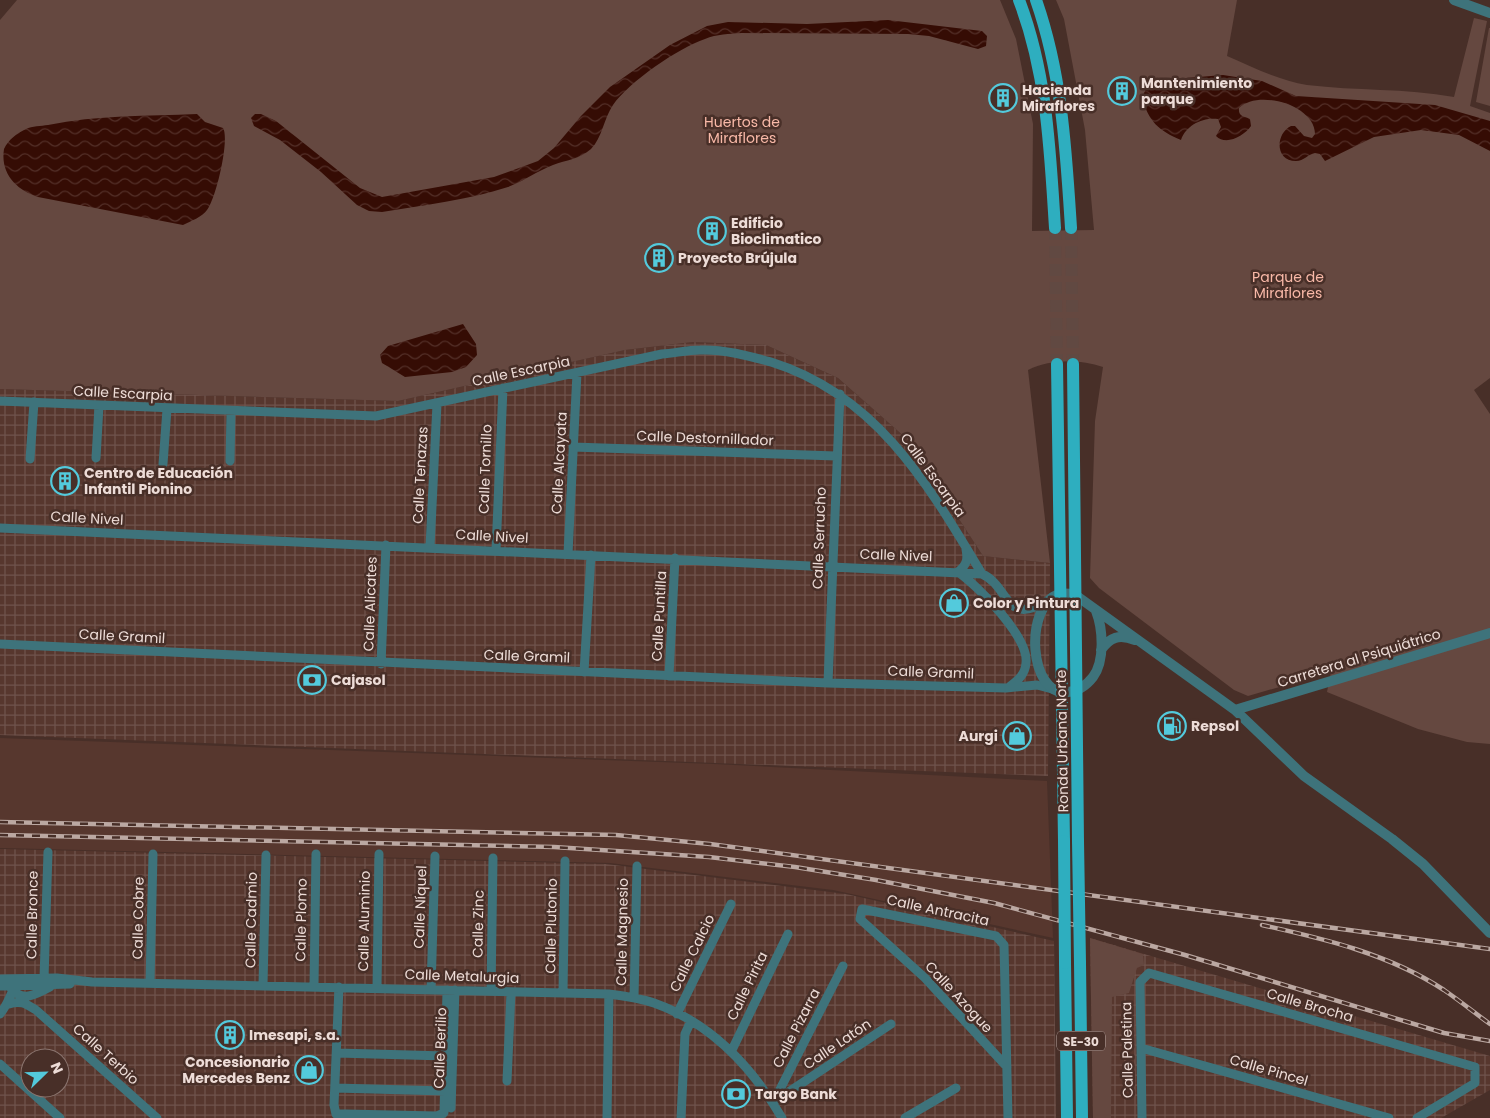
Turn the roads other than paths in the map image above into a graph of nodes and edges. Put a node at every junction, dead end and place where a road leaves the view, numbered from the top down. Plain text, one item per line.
1 (1019, 0) edge
2 (1036, 0) edge
3 (1454, 0) edge
4 (1471, 2) edge
5 (1490, 13) edge
6 (1055, 228) tunnel mouth
7 (1071, 228) tunnel mouth
8 (1057, 364) tunnel mouth
9 (1074, 364) tunnel mouth
10 (577, 373) junction
11 (502, 388) junction
12 (840, 394) junction
13 (0, 401) edge
14 (34, 402) junction
15 (437, 404) junction
16 (99, 406) junction
17 (167, 409) junction
18 (231, 412) junction
19 (573, 446) junction
20 (836, 456) junction
21 (96, 458) dead end
22 (30, 459) dead end
23 (230, 461) dead end
24 (163, 464) dead end
25 (0, 528) edge
26 (386, 545) junction
27 (966, 547) junction
28 (430, 548) junction
29 (496, 550) junction
30 (568, 554) junction
31 (591, 554) junction
32 (675, 558) junction
33 (831, 566) junction
34 (958, 572) junction
35 (982, 574) junction
36 (1059, 594) junction
37 (1074, 594) junction
38 (1047, 602) junction
39 (1096, 611) junction
40 (1490, 633) edge
41 (1145, 643) junction
42 (0, 644) edge
43 (1100, 651) junction
44 (381, 664) junction
45 (584, 672) junction
46 (669, 676) junction
47 (828, 683) junction
48 (1006, 688) junction
49 (1057, 691) junction
50 (1076, 692) junction
51 (1235, 710) junction
52 (48, 852) dead end
53 (153, 854) dead end
54 (316, 854) dead end
55 (379, 854) dead end
56 (266, 855) dead end
57 (435, 856) dead end
58 (493, 858) dead end
59 (565, 860) dead end
60 (637, 866) dead end
61 (731, 904) dead end
62 (862, 909) joint
63 (788, 934) dead end
64 (1490, 934) edge
65 (843, 966) dead end
66 (0, 979) edge
67 (44, 979) junction
68 (92, 982) junction
69 (1140, 982) joint
70 (150, 983) junction
71 (56, 985) junction
72 (264, 985) junction
73 (314, 986) junction
74 (7, 987) edge
75 (340, 987) junction
76 (377, 988) junction
77 (431, 989) junction
78 (451, 990) junction
79 (491, 991) junction
80 (511, 992) junction
81 (563, 993) junction
82 (609, 994) junction
83 (35, 996) junction
84 (634, 998) junction
85 (9, 1004) junction
86 (36, 1010) junction
87 (0, 1014) edge
88 (677, 1014) junction
89 (691, 1021) junction
90 (891, 1024) dead end
91 (1141, 1048) junction
92 (732, 1050) junction
93 (337, 1053) junction
94 (446, 1056) junction
95 (0, 1064) edge
96 (1007, 1067) junction
97 (507, 1081) dead end
98 (335, 1088) junction
99 (956, 1088) dead end
100 (445, 1091) junction
101 (773, 1103) junction
102 (452, 1108) dead end
103 (60, 1118) edge
104 (157, 1118) edge
105 (607, 1118) edge
106 (681, 1118) edge
107 (782, 1118) edge
108 (905, 1118) edge
109 (1008, 1118) edge
110 (1067, 1118) edge
111 (1082, 1118) edge
112 (1142, 1118) edge
113 (1390, 1118) edge
114 (1417, 1118) edge

1 - 6 main road
2 - 7 main road
3 - 4 street
4 - 5 street
8 - 36 main road, Ronda Urbana Norte
9 - 37 main road, Ronda Urbana Norte
10 - 11 street, Calle Escarpia
10 - 12 street, Calle Escarpia
10 - 19 street, Calle Alcayata
11 - 15 street, Calle Escarpia
11 - 29 street, Calle Tornillo
12 - 20 street, Calle Serrucho
12 - 27 street, Calle Escarpia
13 - 14 street, Calle Escarpia
14 - 16 street, Calle Escarpia
14 - 22 street
15 - 18 street, Calle Escarpia
15 - 28 street, Calle Tenazas
16 - 17 street, Calle Escarpia
16 - 21 street
17 - 18 street, Calle Escarpia
17 - 24 street
18 - 23 street
19 - 20 street, Calle Destornillador
19 - 30 street, Calle Alcayata
20 - 33 street, Calle Serrucho
25 - 26 street, Calle Nivel
26 - 28 street, Calle Nivel
26 - 44 street, Calle Alicates
27 - 34 street
27 - 35 street, Calle Escarpia
28 - 29 street, Calle Nivel
29 - 30 street, Calle Nivel
30 - 31 street, Calle Nivel
31 - 32 street, Calle Nivel
31 - 45 street
32 - 33 street, Calle Nivel
32 - 46 street, Calle Puntilla
33 - 34 street, Calle Nivel
33 - 47 street, Calle Serrucho
34 - 35 street, Calle Nivel
34 - 48 street
35 - 38 street, Calle Escarpia
36 - 37 street
36 - 38 street
36 - 49 main road, Ronda Urbana Norte
37 - 39 street
37 - 50 main road, Ronda Urbana Norte
38 - 49 street
39 - 41 street
39 - 43 street
40 - 51 street, Carretera al Psiquiátrico
41 - 43 street
41 - 51 street
42 - 44 street, Calle Gramil
43 - 50 street
44 - 45 street, Calle Gramil
45 - 46 street, Calle Gramil
46 - 47 street, Calle Gramil
47 - 48 street, Calle Gramil
48 - 49 street, Calle Gramil
49 - 50 street
49 - 110 main road, Ronda Urbana Norte / SE-30, bridge
50 - 111 main road, Ronda Urbana Norte / SE-30, bridge
51 - 64 street
52 - 67 street, Calle Bronce
53 - 70 street, Calle Cobre
54 - 73 street, Calle Plomo
55 - 76 street, Calle Aluminio
56 - 72 street, Calle Cadmio
57 - 77 street, Calle Níquel
58 - 79 street, Calle Zinc
59 - 81 street, Calle Plutonio
60 - 84 street, Calle Magnesio
61 - 88 street, Calle Calcio
62 - 96 street, Calle Azogue
62 - 96 street, Calle Antracita
63 - 92 street, Calle Pirita
65 - 101 street, Calle Pizarra
66 - 67 street, Calle Metalurgia
67 - 68 street, Calle Metalurgia
67 - 74 street
68 - 70 street, Calle Metalurgia
68 - 71 street, Calle Metalurgia
69 - 91 street, Calle Paletina
69 - 114 street, Calle Brocha
70 - 72 street, Calle Metalurgia
71 - 74 street, Calle Metalurgia
71 - 83 street
72 - 73 street, Calle Metalurgia
73 - 75 street, Calle Metalurgia
74 - 83 street
74 - 85 street
75 - 76 street, Calle Metalurgia
75 - 93 street
76 - 77 street, Calle Metalurgia
77 - 78 street, Calle Metalurgia
78 - 79 street, Calle Metalurgia
78 - 94 street
78 - 102 street, Calle Berilio
79 - 80 street, Calle Metalurgia
80 - 81 street, Calle Metalurgia
80 - 97 street
81 - 82 street, Calle Metalurgia
82 - 84 street, Calle Metalurgia
82 - 105 street
83 - 86 street
84 - 88 street, Calle Metalurgia
85 - 86 street
85 - 87 street
86 - 104 street, Calle Terbio
88 - 89 street, Calle Metalurgia
89 - 92 street, Calle Metalurgia
89 - 106 street
90 - 101 street, Calle Latón
91 - 112 street, Calle Paletina
91 - 113 street, Calle Pincel
92 - 101 street, Calle Metalurgia
93 - 94 street
93 - 98 street
94 - 100 street
95 - 103 street
96 - 109 street
98 - 100 street
98 - 100 street
99 - 108 street
101 - 107 street, Calle Metalurgia

